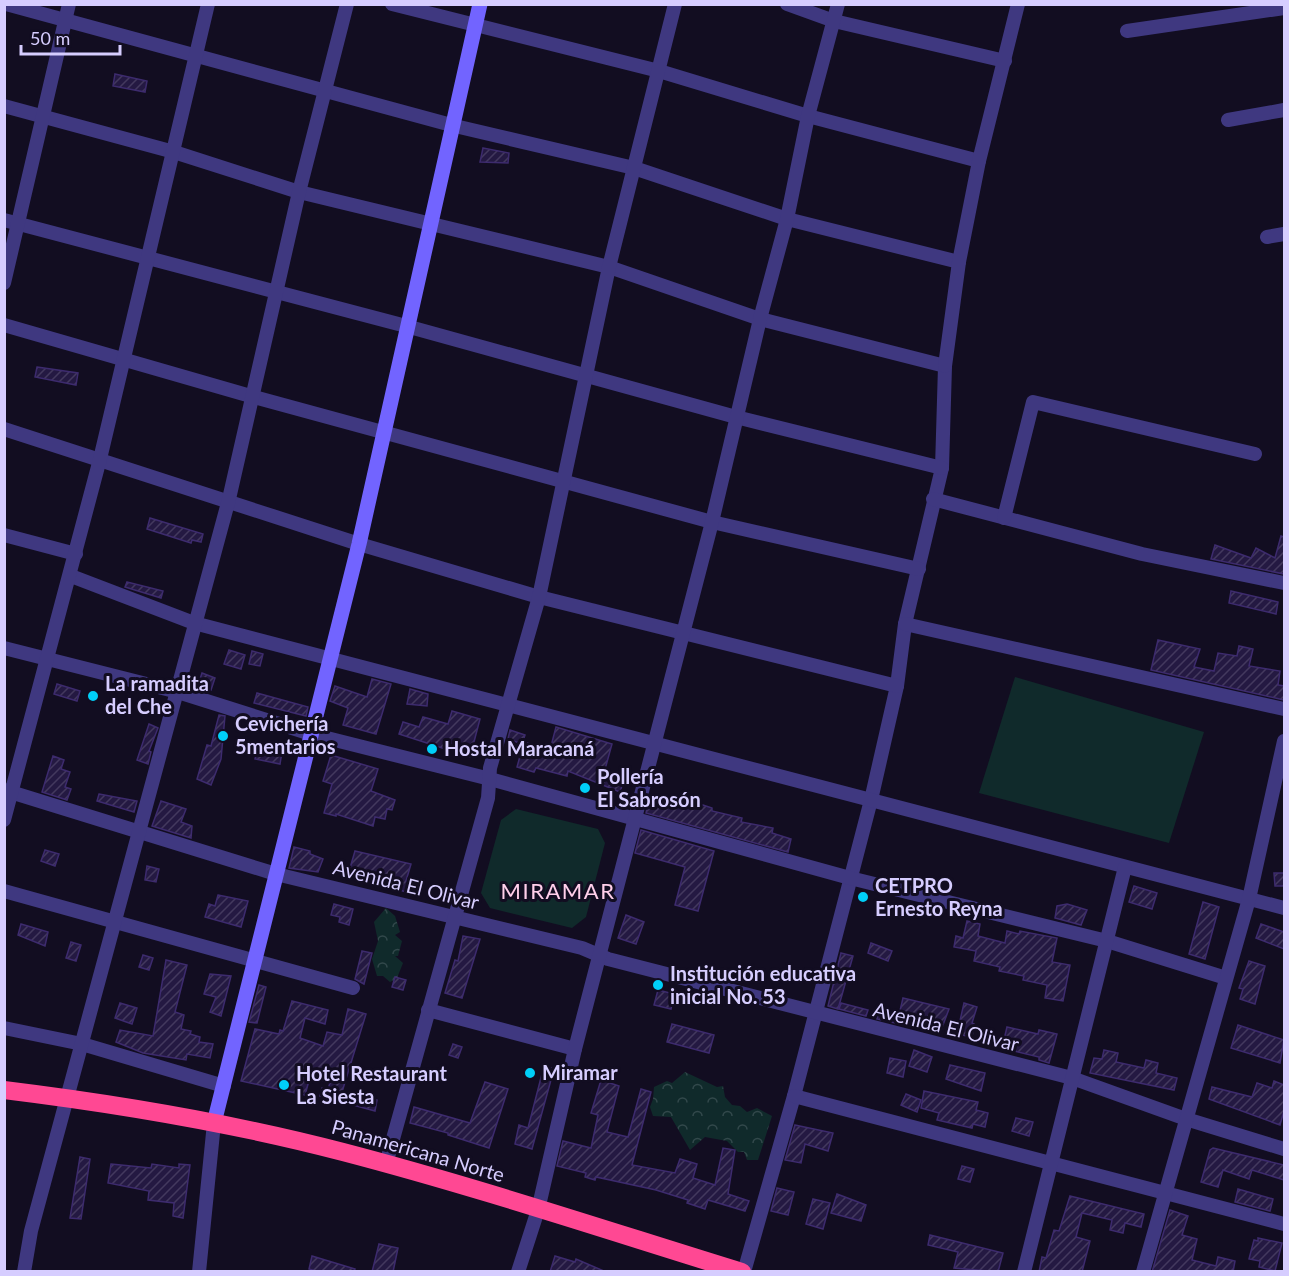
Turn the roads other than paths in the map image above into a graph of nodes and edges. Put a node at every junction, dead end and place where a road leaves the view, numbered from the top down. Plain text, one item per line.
1 (6, 4) edge
2 (69, 4) edge
3 (208, 4) edge
4 (347, 4) edge
5 (392, 4) edge
6 (480, 4) edge
7 (675, 4) edge
8 (787, 4) edge
9 (838, 4) edge
10 (1018, 4) edge
11 (1284, 8) edge
12 (65, 21) junction
13 (834, 21) junction
14 (475, 27) junction
15 (1127, 31) dead end
16 (197, 58) junction
17 (1005, 61) junction
18 (659, 71) junction
19 (326, 91) junction
20 (4, 106) edge
21 (1284, 110) edge
22 (43, 116) junction
23 (808, 116) junction
24 (1228, 120) dead end
25 (455, 126) junction
26 (174, 152) junction
27 (980, 161) junction
28 (634, 168) junction
29 (299, 192) junction
30 (787, 219) junction
31 (4, 220) edge
32 (431, 224) junction
33 (19, 225) junction
34 (1284, 234) edge
35 (1267, 237) dead end
36 (147, 257) junction
37 (959, 262) junction
38 (609, 267) junction
39 (4, 283) edge
40 (278, 292) junction
41 (760, 318) junction
42 (4, 325) edge
43 (406, 326) junction
44 (122, 358) junction
45 (945, 366) junction
46 (586, 375) junction
47 (254, 397) junction
48 (736, 417) junction
49 (4, 429) edge
50 (383, 430) junction
51 (1255, 454) dead end
52 (100, 459) junction
53 (942, 468) junction
54 (564, 481) junction
55 (933, 499) junction
56 (229, 500) junction
57 (1004, 518) junction
58 (712, 522) junction
59 (4, 535) edge
60 (359, 544) junction
61 (76, 554) junction
62 (919, 569) junction
63 (70, 576) junction
64 (1284, 583) edge
65 (539, 597) junction
66 (194, 623) junction
67 (905, 624) junction
68 (682, 634) junction
69 (4, 648) edge
70 (331, 657) junction
71 (48, 661) junction
72 (897, 686) junction
73 (178, 692) junction
74 (508, 705) junction
75 (1284, 709) edge
76 (311, 734) junction
77 (1284, 741) edge
78 (652, 744) junction
79 (490, 779) junction
80 (8, 791) edge
81 (871, 800) junction
82 (633, 818) junction
83 (4, 820) edge
84 (141, 831) junction
85 (1125, 867) junction
86 (276, 874) junction
87 (850, 878) junction
88 (4, 891) edge
89 (1249, 899) junction
90 (1284, 908) edge
91 (454, 917) junction
92 (115, 922) junction
93 (1107, 941) junction
94 (599, 955) junction
95 (255, 962) junction
96 (1227, 978) junction
97 (353, 988) dead end
98 (428, 1010) junction
99 (815, 1014) junction
100 (4, 1028) edge
101 (82, 1044) junction
102 (575, 1049) junction
103 (1072, 1078) junction
104 (224, 1086) junction
105 (4, 1090) edge
106 (794, 1096) junction
107 (68, 1097) junction
108 (1186, 1119) junction
109 (214, 1123) junction
110 (1284, 1149) edge
111 (1051, 1163) junction
112 (386, 1164) junction
113 (1165, 1193) junction
114 (538, 1210) junction
115 (1284, 1224) edge
116 (24, 1272) edge
117 (199, 1272) edge
118 (518, 1272) edge
119 (743, 1272) edge
120 (1024, 1272) edge
121 (1143, 1272) edge

1 - 12 street
2 - 12 street
3 - 16 street
4 - 19 street
5 - 14 street
6 - 14 street
7 - 18 street
8 - 13 street
9 - 13 street
10 - 17 street
11 - 15 street
12 - 16 street
12 - 22 street
13 - 17 street
13 - 23 street
14 - 18 street
14 - 25 street
16 - 19 street
16 - 26 street
17 - 27 street
18 - 23 street
18 - 28 street
19 - 25 street
19 - 29 street
20 - 22 street
21 - 24 street
22 - 26 street
22 - 33 street
23 - 27 street
23 - 30 street
25 - 28 street
25 - 32 street
26 - 29 street
26 - 36 street
27 - 37 street
28 - 30 street
28 - 38 street
29 - 32 street
29 - 40 street
30 - 37 street
30 - 41 street
31 - 33 street
32 - 38 street
32 - 43 street
33 - 36 street
33 - 39 street
34 - 35 street
36 - 40 street
36 - 44 street
37 - 45 street
38 - 41 street
38 - 46 street
40 - 43 street
40 - 47 street
41 - 45 street
41 - 48 street
42 - 44 street
43 - 46 street
43 - 50 street
44 - 47 street
44 - 52 street
45 - 53 street
46 - 48 street
46 - 54 street
47 - 50 street
47 - 56 street
48 - 53 street
48 - 58 street
49 - 52 street
50 - 54 street
50 - 60 street
51 - 57 street
52 - 56 street
52 - 61 street
53 - 55 street
54 - 58 street
54 - 65 street
55 - 57 street
55 - 62 street
56 - 60 street
56 - 66 street
57 - 64 street
58 - 62 street
58 - 68 street
59 - 61 street
60 - 65 street
60 - 70 street
61 - 63 street
62 - 67 street
63 - 66 street
63 - 71 street
65 - 68 street
65 - 74 street
66 - 70 street
66 - 73 street
67 - 72 street
67 - 75 street
68 - 72 street
68 - 78 street
69 - 71 street
70 - 74 street
70 - 76 street
71 - 73 street
71 - 80 street
72 - 81 street
73 - 76 street
73 - 84 street
74 - 78 street
74 - 79 street
76 - 79 street
76 - 86 street
77 - 89 street
78 - 81 street
78 - 82 street
79 - 82 street
79 - 91 street
80 - 83 street
80 - 84 street, Avenida El Olivar
81 - 85 street
81 - 87 street
82 - 87 street
82 - 94 street
84 - 86 street, Avenida El Olivar
84 - 92 street
85 - 89 street
85 - 93 street
86 - 91 street, Avenida El Olivar
86 - 95 street
87 - 93 street
87 - 99 street
88 - 92 street
89 - 90 street
89 - 96 street
91 - 94 street, Avenida El Olivar
91 - 98 street
92 - 95 street
92 - 101 street
93 - 96 street
93 - 103 street
94 - 99 street, Avenida El Olivar
94 - 102 street
95 - 97 street
95 - 104 street
96 - 108 street
98 - 102 street
98 - 112 street
99 - 103 street, Avenida El Olivar
99 - 106 street
100 - 101 street
101 - 104 street
101 - 107 street
102 - 114 street
103 - 108 street, Avenida El Olivar
103 - 111 street
104 - 109 street
105 - 107 highway, Panamericana Norte
106 - 111 street
106 - 119 street
107 - 109 highway, Panamericana Norte
107 - 116 street
108 - 110 street, Avenida El Olivar
108 - 113 street
109 - 112 highway, Panamericana Norte
109 - 117 street
111 - 113 street
111 - 120 street
112 - 114 highway, Panamericana Norte
113 - 115 street
113 - 121 street
114 - 118 street
114 - 119 highway, Panamericana Norte

